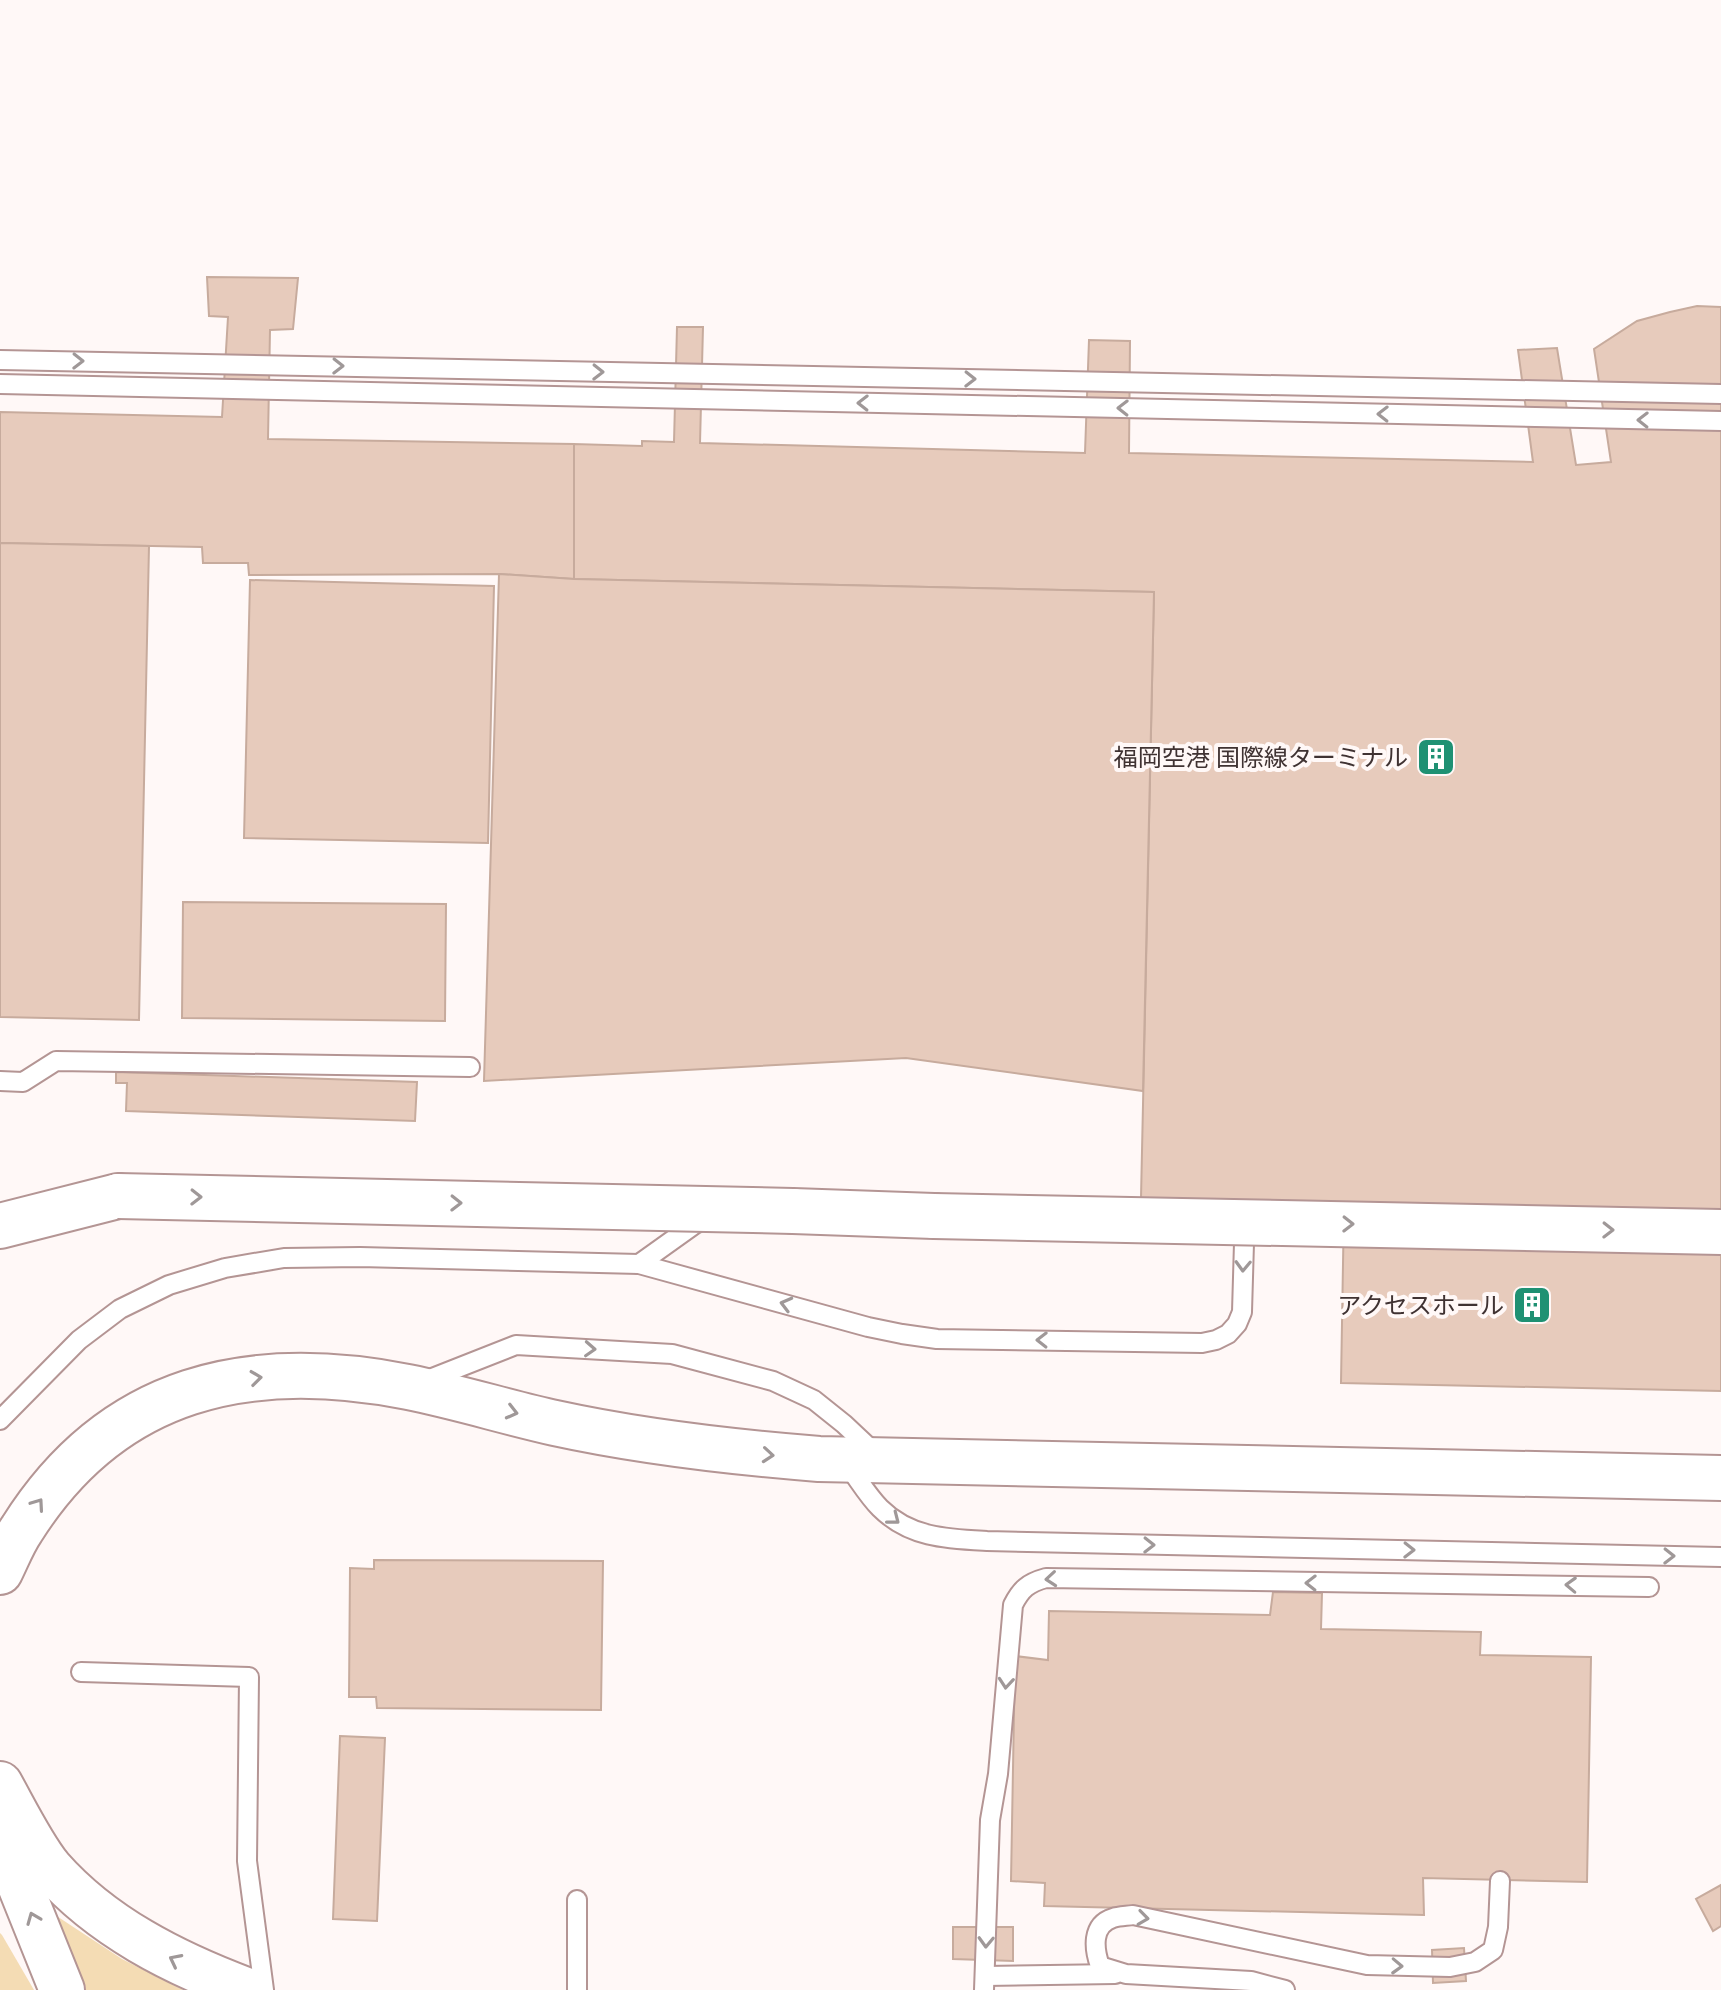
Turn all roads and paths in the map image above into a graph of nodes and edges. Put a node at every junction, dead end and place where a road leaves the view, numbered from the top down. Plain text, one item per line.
1 (0, 360) edge
2 (0, 384) edge
3 (1721, 394) edge
4 (1721, 421) edge
5 (470, 1067) dead end
6 (0, 1081) edge
7 (118, 1196) junction
8 (0, 1205) edge
9 (0, 1226) edge
10 (1721, 1232) edge
11 (639, 1264) junction
12 (408, 1387) junction
13 (0, 1420) edge
14 (864, 1460) junction
15 (1721, 1478) edge
16 (1721, 1557) edge
17 (0, 1572) edge
18 (1649, 1587) dead end
19 (81, 1672) dead end
20 (0, 1784) edge
21 (0, 1813) edge
22 (1500, 1881) dead end
23 (577, 1900) dead end
24 (1126, 1974) junction
25 (985, 1983) edge
26 (62, 1990) edge
27 (246, 1990) edge
28 (264, 1990) edge
29 (577, 1990) edge
30 (1285, 1990) edge

1 -> 3 lane
4 -> 2 lane
5 - 6 lane
7 - 8 street
7 - 9 street
7 -> 10 street, bridge
11 -> 11 lane
11 - 13 lane
12 -> 14 street
12 -> 14 lane
17 -> 12 street
14 - 15 street
14 -> 16 lane
18 -> 25 lane
19 - 28 lane
27 -> 20 street
26 -> 21 street
24 -> 22 lane
23 - 29 lane
24 - 25 lane
24 - 30 lane

